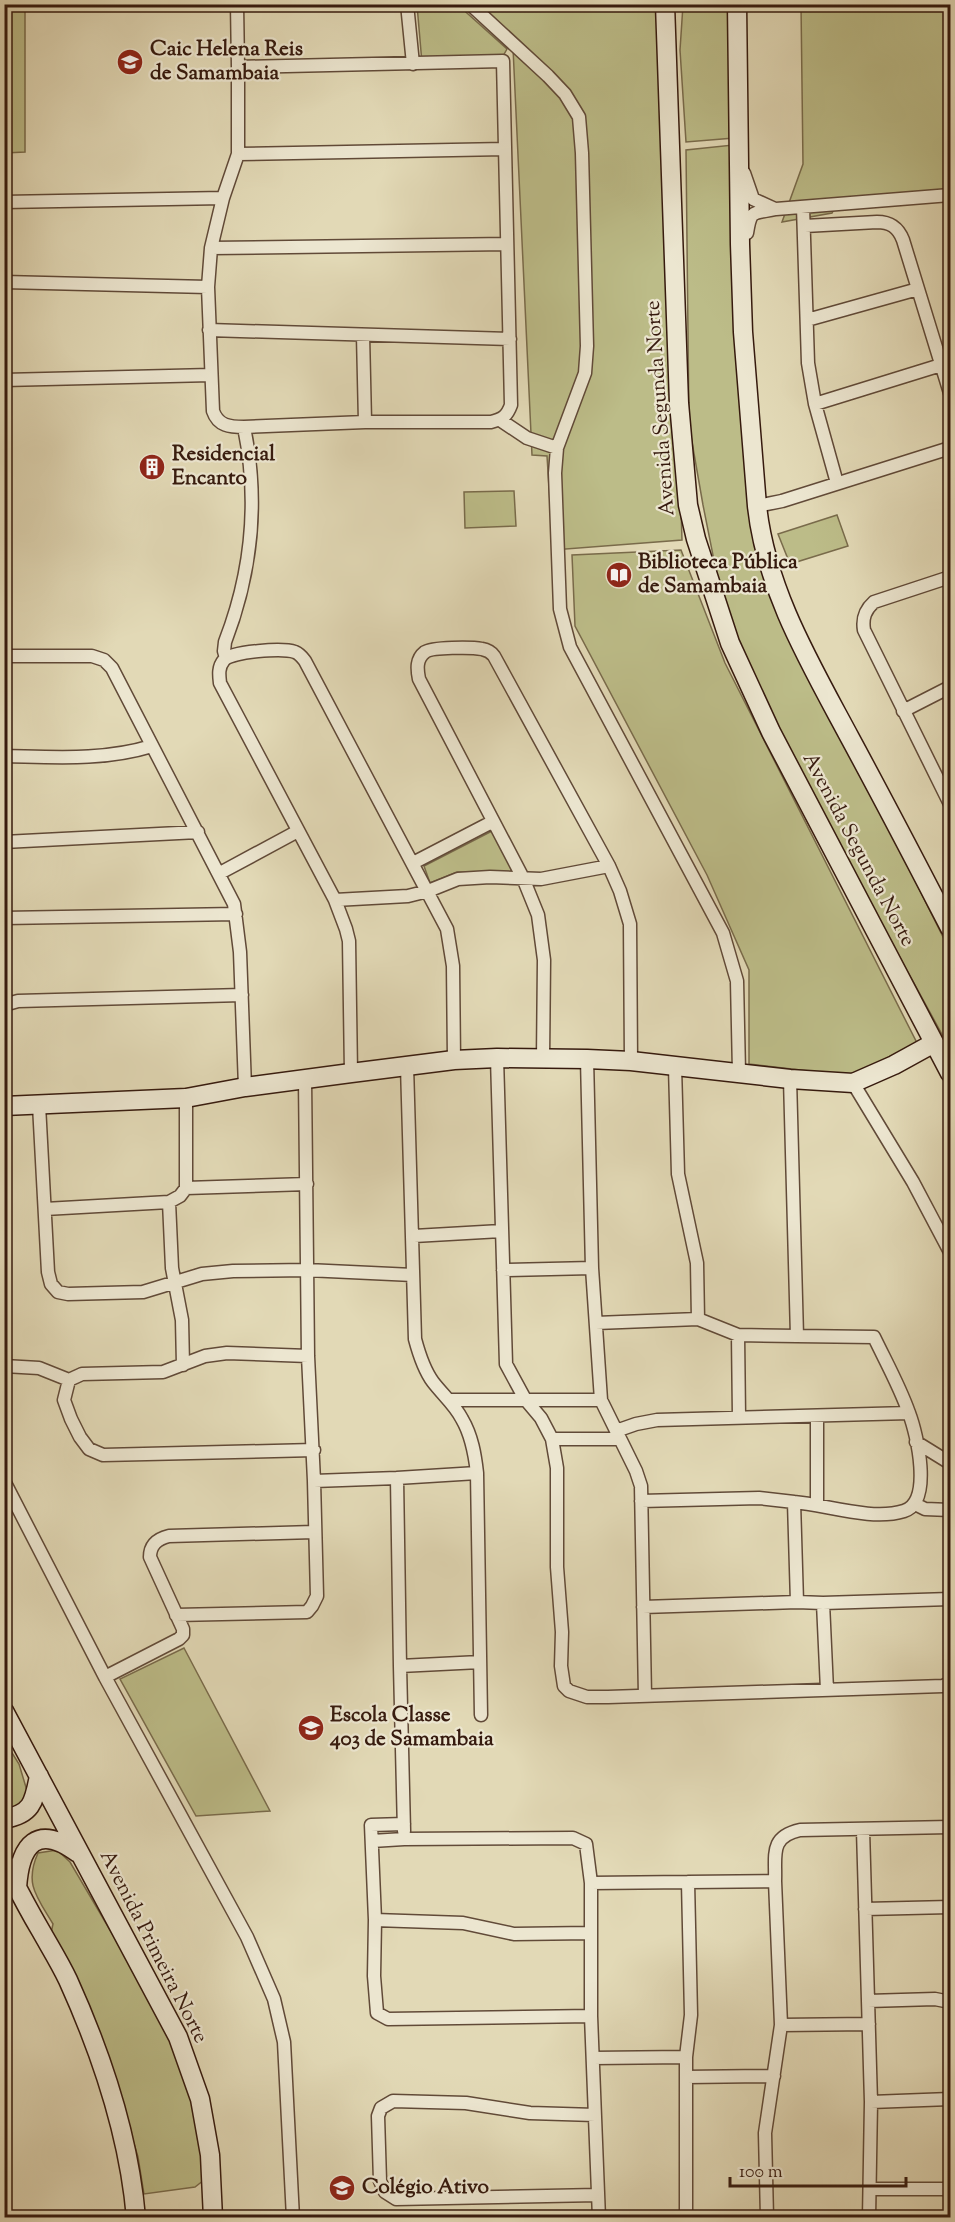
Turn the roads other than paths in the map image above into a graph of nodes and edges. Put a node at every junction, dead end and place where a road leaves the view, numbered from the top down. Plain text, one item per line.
1 (237, 4) edge
2 (407, 4) edge
3 (471, 4) edge
4 (665, 4) edge
5 (737, 4) edge
6 (516, 47) junction
7 (503, 61) junction
8 (413, 64) junction
9 (238, 67) junction
10 (505, 149) junction
11 (238, 154) junction
12 (739, 169) junction
13 (951, 195) edge
14 (223, 198) junction
15 (4, 202) edge
16 (803, 207) junction
17 (776, 209) junction
18 (805, 226) junction
19 (507, 244) junction
20 (740, 244) junction
21 (211, 248) junction
22 (4, 282) edge
23 (208, 287) junction
24 (918, 289) junction
25 (807, 320) junction
26 (209, 330) junction
27 (363, 335) junction
28 (510, 339) junction
29 (941, 365) junction
30 (211, 375) junction
31 (4, 380) edge
32 (951, 393) edge
33 (815, 404) junction
34 (500, 420) junction
35 (365, 422) junction
36 (244, 427) junction
37 (557, 448) junction
38 (951, 448) edge
39 (837, 483) junction
40 (758, 506) junction
41 (951, 577) edge
42 (4, 656) edge
43 (226, 658) junction
44 (951, 687) edge
45 (903, 711) junction
46 (152, 746) junction
47 (4, 756) edge
48 (945, 782) edge
49 (951, 804) edge
50 (492, 822) junction
51 (298, 831) junction
52 (198, 832) junction
53 (4, 842) edge
54 (413, 863) junction
55 (609, 866) junction
56 (220, 873) junction
57 (523, 878) junction
58 (429, 891) junction
59 (334, 900) junction
60 (236, 914) junction
61 (4, 918) edge
62 (951, 928) edge
63 (242, 995) junction
64 (4, 1005) edge
65 (934, 1043) junction
66 (497, 1058) junction
67 (543, 1059) junction
68 (587, 1059) junction
69 (454, 1060) junction
70 (631, 1061) junction
71 (407, 1066) junction
72 (675, 1067) junction
73 (739, 1072) junction
74 (351, 1073) junction
75 (951, 1073) edge
76 (305, 1079) junction
77 (790, 1079) junction
78 (853, 1083) junction
79 (245, 1087) junction
80 (186, 1098) junction
81 (39, 1105) junction
82 (4, 1106) edge
83 (307, 1184) junction
84 (186, 1188) junction
85 (169, 1202) junction
86 (45, 1209) junction
87 (501, 1231) junction
88 (414, 1236) junction
89 (951, 1252) edge
90 (592, 1268) junction
91 (307, 1270) junction
92 (503, 1270) junction
93 (413, 1275) junction
94 (176, 1283) junction
95 (698, 1319) junction
96 (597, 1323) junction
97 (738, 1335) junction
98 (797, 1336) junction
99 (309, 1356) junction
100 (183, 1365) junction
101 (4, 1366) edge
102 (69, 1380) junction
103 (525, 1399) junction
104 (450, 1400) junction
105 (601, 1400) junction
106 (909, 1413) junction
107 (739, 1417) junction
108 (817, 1417) junction
109 (618, 1435) junction
110 (552, 1439) junction
111 (916, 1442) junction
112 (314, 1450) junction
113 (951, 1463) edge
114 (477, 1473) junction
115 (397, 1478) junction
116 (314, 1480) junction
117 (4, 1481) edge
118 (641, 1501) junction
119 (794, 1502) junction
120 (915, 1503) junction
121 (817, 1504) junction
122 (951, 1510) edge
123 (314, 1532) junction
124 (951, 1599) edge
125 (797, 1602) junction
126 (823, 1603) junction
127 (643, 1607) junction
128 (176, 1615) junction
129 (480, 1662) junction
130 (400, 1666) junction
131 (105, 1677) junction
132 (951, 1683) edge
133 (827, 1690) junction
134 (645, 1696) junction
135 (4, 1711) edge
136 (481, 1716) dead end
137 (39, 1776) junction
138 (4, 1819) edge
139 (404, 1824) junction
140 (951, 1827) edge
141 (863, 1830) junction
142 (404, 1839) junction
143 (372, 1841) junction
144 (80, 1854) junction
145 (4, 1862) edge
146 (775, 1881) junction
147 (591, 1882) junction
148 (688, 1882) junction
149 (17, 1888) junction
150 (951, 1907) edge
151 (865, 1909) junction
152 (375, 1920) junction
153 (590, 1933) junction
154 (868, 2001) junction
155 (951, 2002) edge
156 (591, 2016) junction
157 (869, 2024) junction
158 (781, 2025) junction
159 (686, 2057) junction
160 (593, 2058) junction
161 (774, 2076) junction
162 (686, 2077) junction
163 (951, 2099) edge
164 (871, 2102) junction
165 (595, 2115) junction
166 (871, 2188) junction
167 (951, 2188) edge
168 (598, 2195) junction
169 (211, 2216) edge
170 (136, 2217) edge
171 (293, 2217) edge
172 (599, 2217) edge
173 (686, 2217) edge
174 (767, 2217) edge
175 (869, 2217) edge

1 - 9 street
2 - 8 street
3 - 6 street
4 - 65 main road, Avenida Segunda Norte
5 - 12 main road
6 - 7 street
6 - 37 street
7 - 8 street
7 - 10 street
8 - 9 street
9 - 11 street
10 - 11 street
10 - 19 street
11 - 14 street
12 - 17 street
12 - 20 main road
13 - 16 street
14 - 15 street
14 - 21 street
16 - 17 street
16 - 18 street
17 - 20 street
18 - 24 street
18 - 25 street
19 - 21 street
19 - 28 street
20 - 40 main road
21 - 23 street
22 - 23 street
23 - 26 street
24 - 25 street
24 - 29 street
25 - 33 street
26 - 27 street
26 - 30 street
27 - 28 street
27 - 35 street
28 - 34 street
29 - 32 street
29 - 33 street
30 - 31 street
30 - 36 street
33 - 39 street
34 - 35 street
34 - 37 street
35 - 36 street
36 - 43 street
37 - 73 street
38 - 39 street
39 - 40 street
40 - 62 main road
41 - 45 street
42 - 46 street
43 - 51 street
43 - 54 street
44 - 45 street
45 - 48 street
46 - 47 street
46 - 52 street
48 - 49 street
50 - 54 street
50 - 55 street
50 - 57 street
51 - 56 street
51 - 59 street
52 - 53 street
52 - 56 street
54 - 58 street
55 - 57 street
55 - 70 street
56 - 60 street
57 - 58 street
57 - 67 street
58 - 59 street
58 - 69 street
59 - 74 street
60 - 61 street
60 - 63 street
63 - 64 street
63 - 79 street
65 - 75 main road, Avenida Segunda Norte
65 - 78 main road
66 - 67 main road
66 - 69 main road
66 - 87 street
67 - 68 main road
68 - 70 main road
68 - 90 street
69 - 71 main road
70 - 72 main road
71 - 74 main road
71 - 88 street
72 - 73 main road
72 - 95 street
73 - 77 main road
74 - 76 main road
76 - 79 main road
76 - 83 street
77 - 78 main road
77 - 98 street
78 - 89 street
79 - 80 main road
80 - 81 main road
80 - 84 street
81 - 82 main road
81 - 86 street
83 - 84 street
83 - 91 street
84 - 85 street
85 - 86 street
85 - 94 street
86 - 94 street
87 - 88 street
87 - 92 street
88 - 93 street
90 - 92 street
90 - 96 street
91 - 93 street
91 - 94 street
91 - 99 street
92 - 103 street
93 - 104 street
94 - 100 street
95 - 96 street
95 - 97 street
96 - 105 street
97 - 98 street
97 - 107 street
98 - 106 street
99 - 100 street
99 - 112 street
100 - 102 street
101 - 102 street
102 - 112 street
103 - 104 street
103 - 105 street
103 - 110 street
104 - 114 street
105 - 109 street
106 - 108 street
106 - 111 street
107 - 108 street
107 - 109 street
108 - 121 street
109 - 110 street
109 - 118 street
110 - 134 street
111 - 113 street
111 - 120 street
112 - 116 street
114 - 115 street
114 - 129 street
115 - 116 street
115 - 130 street
116 - 123 street
117 - 131 street
118 - 119 street
118 - 127 street
119 - 121 street
119 - 125 street
120 - 121 street
120 - 122 street
123 - 128 street
123 - 128 street
124 - 126 street
125 - 126 street
125 - 127 street
126 - 133 street
127 - 134 street
128 - 131 street
129 - 130 street
129 - 136 street
130 - 139 street
131 - 171 street
132 - 133 street
133 - 134 street
135 - 137 main road, Avenida Primeira Norte
137 - 138 main road
137 - 144 main road, Avenida Primeira Norte
139 - 142 street
139 - 143 street
140 - 141 street
141 - 146 street
141 - 151 street
142 - 143 street
142 - 147 street
143 - 152 street
144 - 149 main road
144 - 169 main road, Avenida Primeira Norte
145 - 149 main road
146 - 148 street
146 - 158 street
147 - 148 street
147 - 153 street
148 - 159 street
149 - 170 main road
150 - 151 street
151 - 154 street
152 - 153 street
152 - 156 street
153 - 156 street
154 - 155 street
154 - 157 street
156 - 160 street
157 - 158 street
157 - 164 street
158 - 161 street
159 - 160 street
159 - 162 street
160 - 165 street
161 - 162 street
161 - 174 street
162 - 173 street
163 - 164 street
164 - 166 street
165 - 168 street
165 - 168 street
166 - 167 street
166 - 175 street
168 - 172 street

